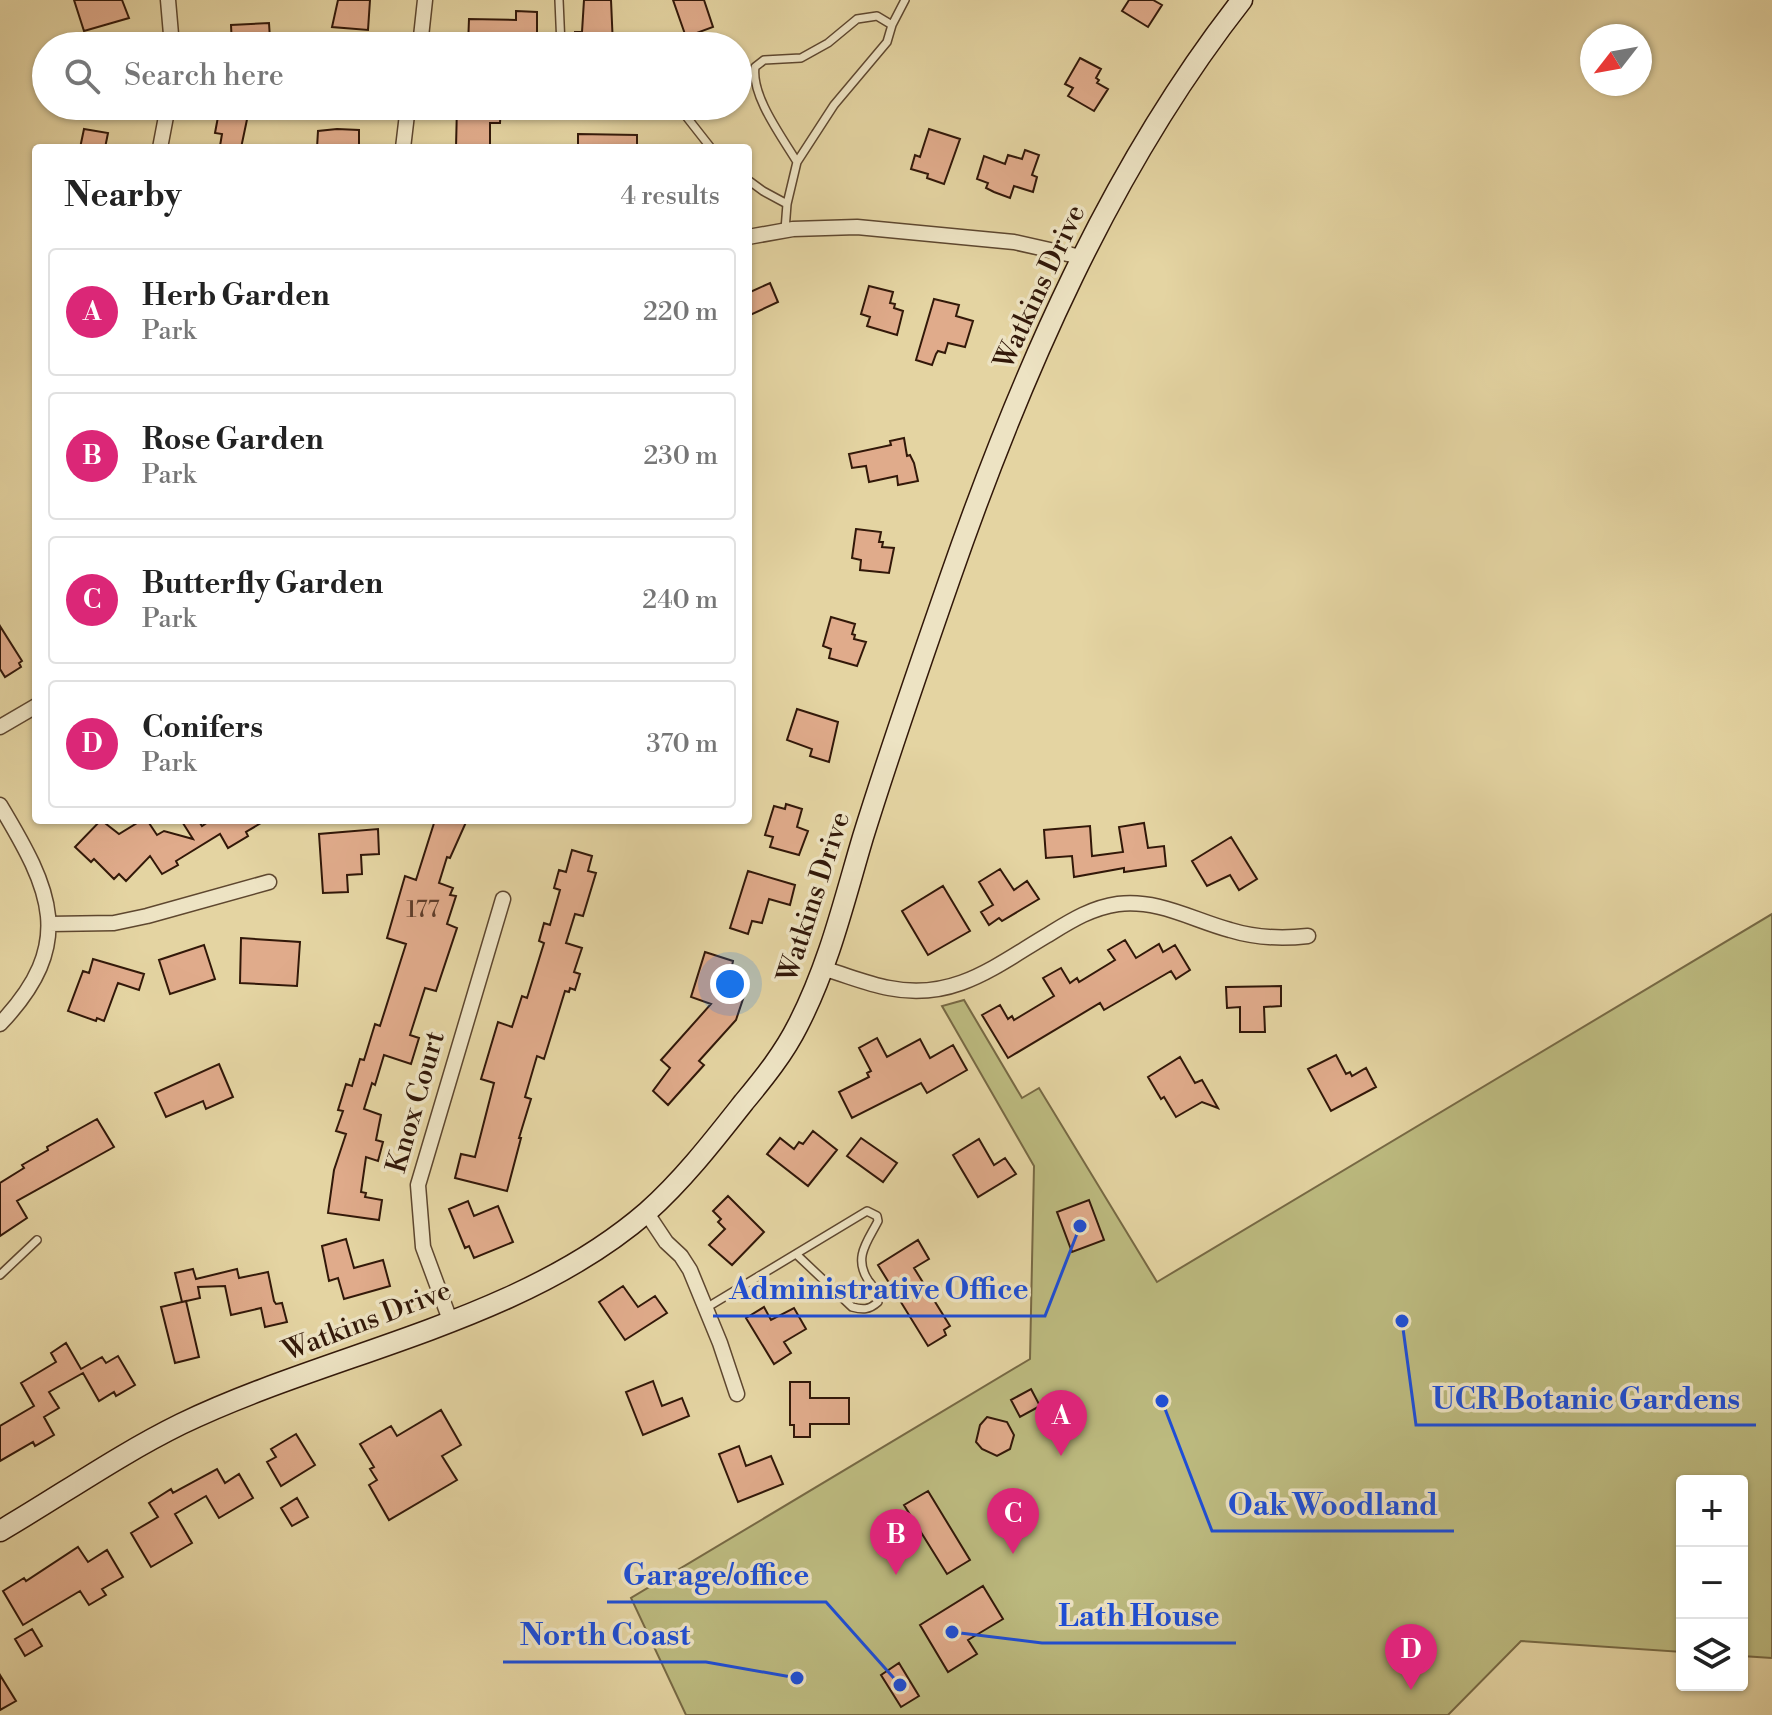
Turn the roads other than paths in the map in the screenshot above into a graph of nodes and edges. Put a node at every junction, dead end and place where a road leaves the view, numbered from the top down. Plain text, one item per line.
1 (168, 0) edge
2 (425, 0) edge
3 (559, 0) edge
4 (905, 0) edge
5 (1242, 0) edge
6 (892, 25) junction
7 (171, 32) edge
8 (422, 32) edge
9 (560, 32) edge
10 (165, 120) edge
11 (406, 120) edge
12 (689, 120) edge
13 (161, 144) edge
14 (403, 144) edge
15 (708, 144) edge
16 (797, 162) junction
17 (752, 183) edge
18 (787, 204) junction
19 (785, 230) junction
20 (752, 236) edge
21 (1081, 257) junction
22 (32, 708) edge
23 (0, 727) edge
24 (0, 805) edge
25 (269, 882) dead end
26 (503, 899) dead end
27 (49, 924) junction
28 (1308, 936) dead end
29 (825, 969) junction
30 (0, 1024) edge
31 (646, 1212) junction
32 (37, 1240) dead end
33 (796, 1254) junction
34 (0, 1275) edge
35 (706, 1308) junction
36 (450, 1320) junction
37 (737, 1394) dead end
38 (0, 1531) edge

1 - 7 street
2 - 8 street
3 - 9 lane
4 - 6 lane
5 - 21 main road, Watkins Drive
6 - 16 lane
6 - 16 lane
10 - 13 street
11 - 14 street
12 - 15 lane
16 - 18 lane
17 - 18 lane
18 - 19 lane
19 - 20 street
19 - 21 street
21 - 29 main road, Watkins Drive
22 - 23 street
24 - 27 street
25 - 27 street
26 - 36 street, Knox Court
27 - 30 street
28 - 29 street
29 - 31 main road, Watkins Drive
31 - 35 street
31 - 36 main road, Watkins Drive
32 - 34 lane
33 - 33 lane
33 - 35 lane
35 - 37 street
36 - 38 main road, Watkins Drive

